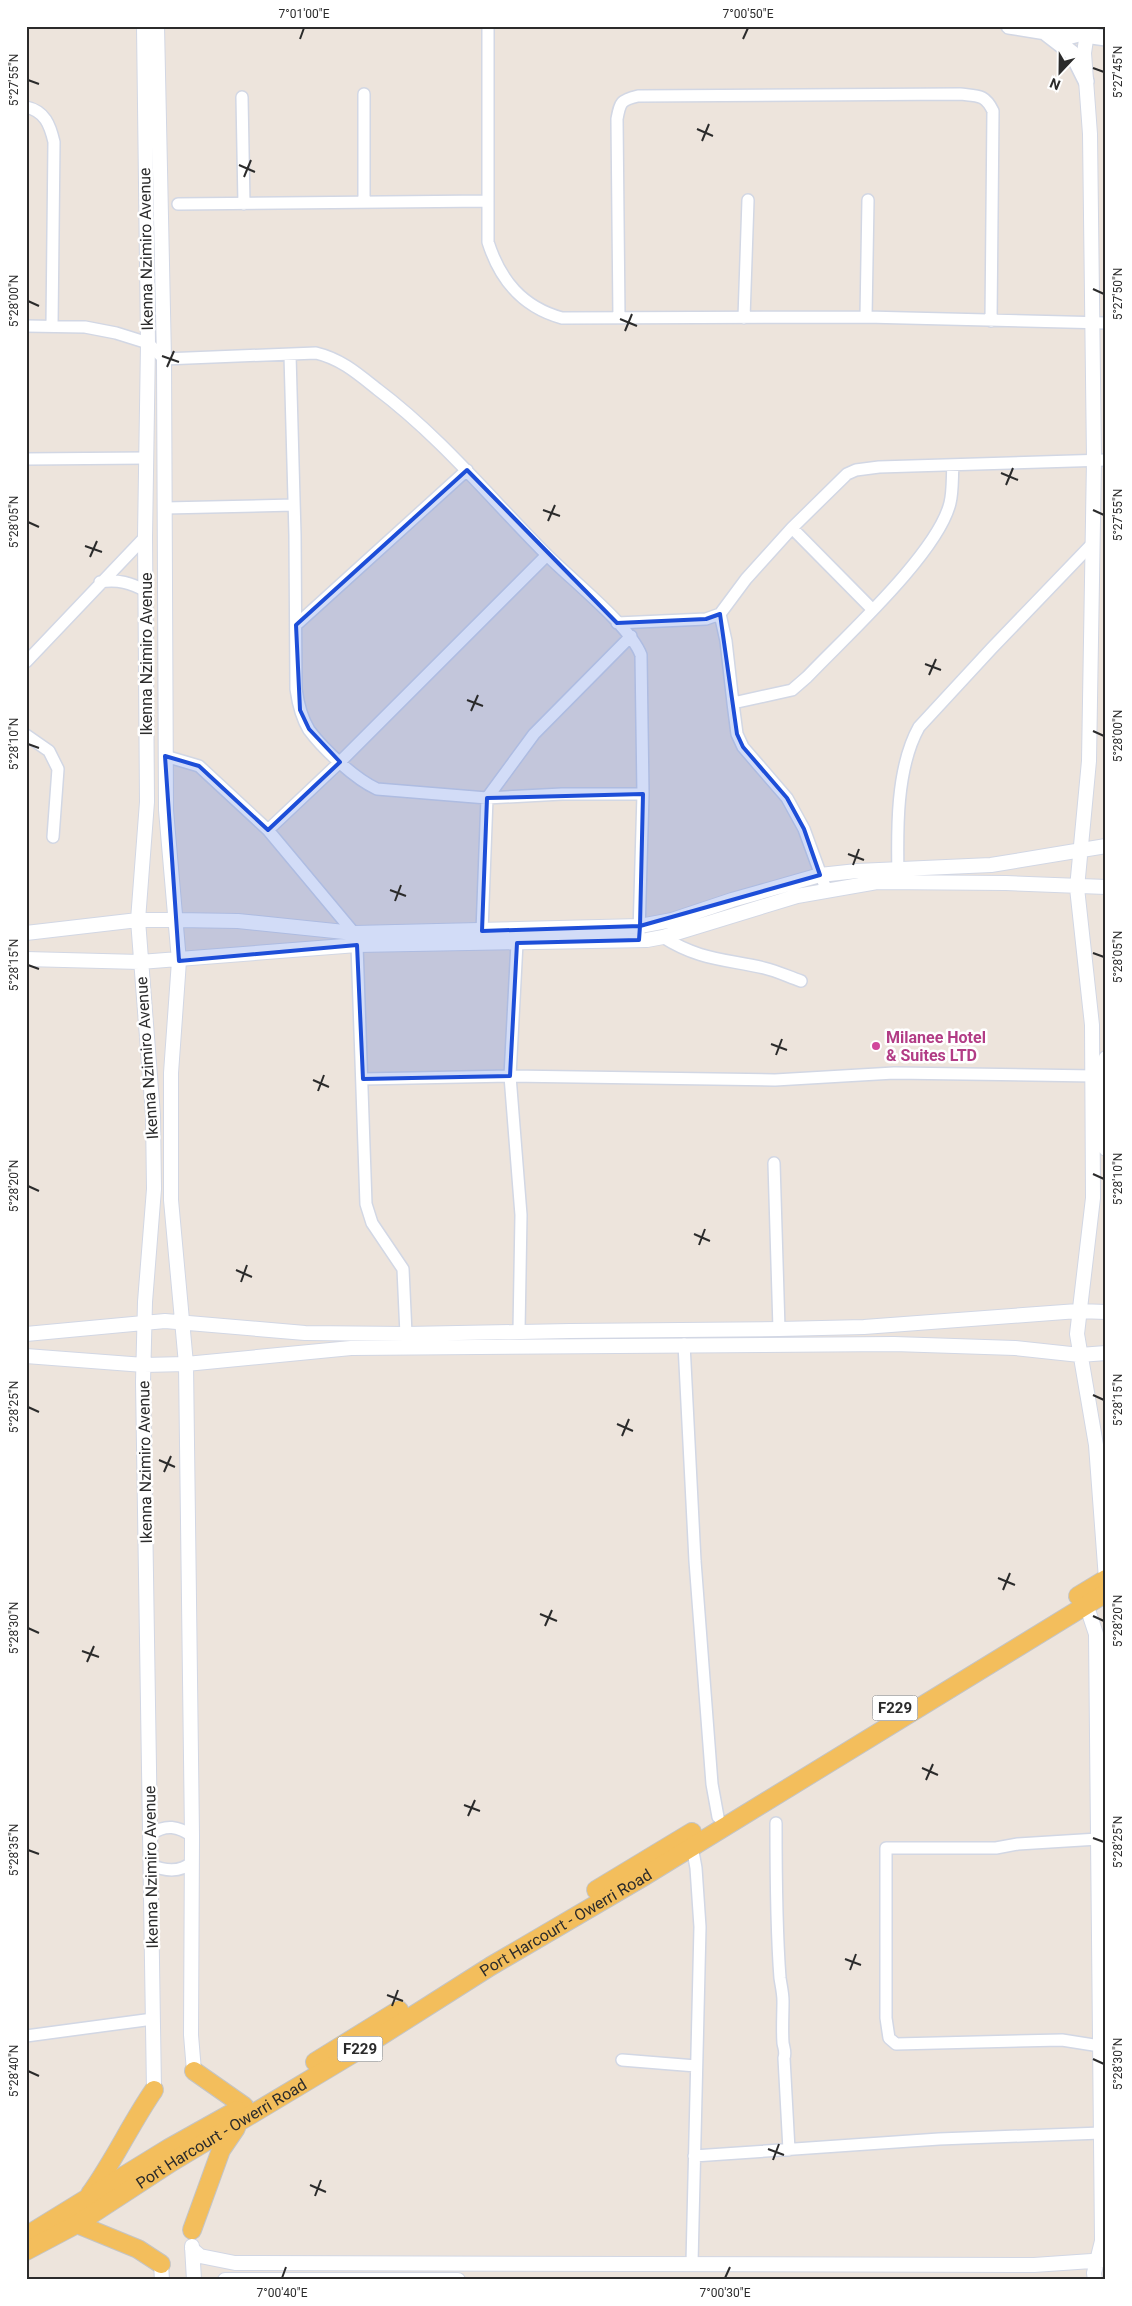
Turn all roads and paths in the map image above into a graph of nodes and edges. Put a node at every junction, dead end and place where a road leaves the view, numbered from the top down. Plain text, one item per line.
1 (144, 26) edge
2 (157, 26) edge
3 (488, 26) edge
4 (1009, 26) edge
5 (1085, 30) edge
6 (1043, 31) junction
7 (1106, 38) edge
8 (1086, 80) junction
9 (364, 94) dead end
10 (242, 97) dead end
11 (26, 107) edge
12 (748, 200) dead end
13 (868, 200) dead end
14 (488, 201) junction
15 (364, 202) junction
16 (178, 204) dead end
17 (244, 204) junction
18 (619, 318) junction
19 (744, 318) junction
20 (866, 318) junction
21 (991, 321) junction
22 (1091, 322) junction
23 (1106, 323) edge
24 (26, 326) edge
25 (52, 326) junction
26 (148, 343) junction
27 (290, 354) junction
28 (164, 360) junction
29 (147, 458) junction
30 (26, 459) edge
31 (1100, 460) edge
32 (953, 465) junction
33 (467, 470) junction
34 (294, 505) junction
35 (165, 508) junction
36 (792, 528) junction
37 (145, 537) junction
38 (1091, 545) junction
39 (547, 556) junction
40 (100, 582) junction
41 (146, 591) junction
42 (872, 609) junction
43 (720, 614) junction
44 (617, 623) junction
45 (296, 625) junction
46 (631, 636) junction
47 (26, 662) edge
48 (733, 703) junction
49 (26, 735) edge
50 (165, 756) junction
51 (340, 762) junction
52 (643, 794) junction
53 (487, 798) junction
54 (268, 830) junction
55 (53, 837) dead end
56 (1106, 846) edge
57 (1080, 851) junction
58 (820, 875) junction
59 (898, 875) junction
60 (1077, 888) junction
61 (1106, 888) edge
62 (826, 890) junction
63 (138, 920) junction
64 (177, 920) junction
65 (640, 926) junction
66 (482, 931) junction
67 (26, 933) edge
68 (663, 937) junction
69 (356, 939) junction
70 (638, 940) junction
71 (518, 943) junction
72 (26, 959) edge
73 (178, 961) junction
74 (140, 962) junction
75 (801, 982) dead end
76 (1106, 1058) edge
77 (510, 1076) junction
78 (1094, 1076) junction
79 (363, 1079) junction
80 (1105, 1106) edge
81 (1106, 1148) edge
82 (774, 1163) dead end
83 (1078, 1311) junction
84 (1106, 1312) edge
85 (144, 1322) junction
86 (184, 1322) junction
87 (779, 1329) junction
88 (519, 1331) junction
89 (26, 1334) edge
90 (406, 1334) junction
91 (684, 1344) junction
92 (1106, 1353) edge
93 (1080, 1355) junction
94 (26, 1356) edge
95 (186, 1364) junction
96 (144, 1365) junction
97 (1106, 1579) edge
98 (1106, 1593) edge
99 (1086, 1604) junction
100 (718, 1817) junction
101 (776, 1823) dead end
102 (151, 1834) junction
103 (192, 1836) junction
104 (1098, 1839) junction
105 (692, 1846) junction
106 (192, 1862) junction
107 (151, 1865) junction
108 (153, 2019) junction
109 (26, 2036) edge
110 (1100, 2046) junction
111 (622, 2060) dead end
112 (696, 2066) junction
113 (194, 2071) joint
114 (154, 2090) joint
115 (242, 2114) junction
116 (1101, 2133) junction
117 (789, 2150) junction
118 (694, 2156) junction
119 (84, 2202) junction
120 (77, 2224) junction
121 (192, 2230) joint
122 (26, 2236) edge
123 (192, 2249) junction
124 (26, 2251) edge
125 (1101, 2260) edge
126 (692, 2263) junction
127 (161, 2272) edge
128 (194, 2280) edge
129 (225, 2280) edge
130 (458, 2280) edge
131 (1095, 2280) edge

1 - 26 street, Ikenna Nzimiro Avenue
2 - 28 street, Ikenna Nzimiro Avenue
3 - 14 street
4 - 6 main road
5 - 6 main road
5 - 7 main road
5 - 8 street
6 - 8 main road
8 - 22 street
9 - 15 street
10 - 17 street
11 - 25 street
12 - 19 street
13 - 20 street
14 - 15 street
14 - 18 street
15 - 17 street
16 - 17 street
18 - 19 street
18 - 21 street
19 - 20 street
20 - 21 street
21 - 22 street
22 - 23 street
22 - 31 street
24 - 25 street
25 - 26 street
26 - 28 street
26 - 29 street, Ikenna Nzimiro Avenue
27 - 28 street
27 - 33 street
27 - 34 street
28 - 35 street, Ikenna Nzimiro Avenue
29 - 30 street
29 - 37 street, Ikenna Nzimiro Avenue
31 - 32 street
31 - 38 street
32 - 36 street
32 - 42 street
33 - 39 street
33 - 45 street
34 - 35 street
34 - 45 street
35 - 50 street, Ikenna Nzimiro Avenue
36 - 42 street
36 - 43 street
37 - 40 street
37 - 41 street, Ikenna Nzimiro Avenue
38 - 57 street
38 - 59 street
39 - 44 street
39 - 51 street
40 - 41 street
40 - 47 street
41 - 63 street, Ikenna Nzimiro Avenue
42 - 48 street
43 - 44 street
43 - 48 street
44 - 46 street
45 - 51 street
46 - 52 street
46 - 53 street
48 - 58 street
49 - 55 street
50 - 54 street
50 - 64 street, Ikenna Nzimiro Avenue
51 - 53 street
51 - 54 street
52 - 53 street
52 - 65 street
53 - 66 street
54 - 69 street
56 - 57 street
57 - 59 street
57 - 60 street
58 - 59 street
58 - 62 street
58 - 65 street
59 - 60 street
59 - 62 street
60 - 61 street
60 - 78 street
62 - 68 street
63 - 64 street
63 - 67 street
63 - 74 street, Ikenna Nzimiro Avenue
64 - 69 street
64 - 73 street, Ikenna Nzimiro Avenue
65 - 66 street
65 - 70 street
66 - 69 street
68 - 70 street
68 - 75 street
69 - 71 street
69 - 73 street
69 - 79 street
70 - 71 street
71 - 77 street
72 - 74 street
73 - 74 street
73 - 86 street, Ikenna Nzimiro Avenue
74 - 85 street, Ikenna Nzimiro Avenue
76 - 80 street
77 - 78 street
77 - 79 street
77 - 88 street
78 - 83 street
79 - 90 street
80 - 81 street
82 - 87 street
83 - 84 street
83 - 87 street
83 - 93 street
85 - 86 street
85 - 89 street
85 - 96 street, Ikenna Nzimiro Avenue
86 - 90 street
86 - 95 street, Ikenna Nzimiro Avenue
87 - 88 street
88 - 90 street
91 - 93 street
91 - 95 street
91 - 100 street
92 - 93 street
93 - 97 street
94 - 96 street
95 - 96 street
95 - 103 street, Ikenna Nzimiro Avenue
96 - 102 street, Ikenna Nzimiro Avenue
97 - 100 main road, Port Harcourt - Owerri Road / F229
98 - 99 main road, Port Harcourt - Owerri Road / F229
99 - 104 street
99 - 105 main road, Port Harcourt - Owerri Road / F229
100 - 115 main road, Port Harcourt - Owerri Road / F229
101 - 117 street
102 - 103 street
102 - 107 street, Ikenna Nzimiro Avenue
103 - 106 street, Ikenna Nzimiro Avenue
104 - 110 street
104 - 110 street
105 - 112 street
105 - 115 main road, Port Harcourt - Owerri Road / F229
106 - 107 street
106 - 113 street, Ikenna Nzimiro Avenue
107 - 108 street, Ikenna Nzimiro Avenue
108 - 109 street
108 - 114 street, Ikenna Nzimiro Avenue
110 - 116 street
111 - 112 street
112 - 118 street
113 - 115 main road
114 - 119 main road
115 - 119 main road, Port Harcourt - Owerri Road / F229
115 - 120 main road, Port Harcourt - Owerri Road / F229
115 - 121 main road
116 - 117 street
116 - 125 street
117 - 118 street
118 - 126 street
119 - 122 main road, Port Harcourt - Owerri Road / F229
120 - 124 main road, Port Harcourt - Owerri Road / F229
120 - 127 main road
121 - 123 street
123 - 126 street
123 - 128 street
125 - 126 street
125 - 131 street
129 - 130 street

